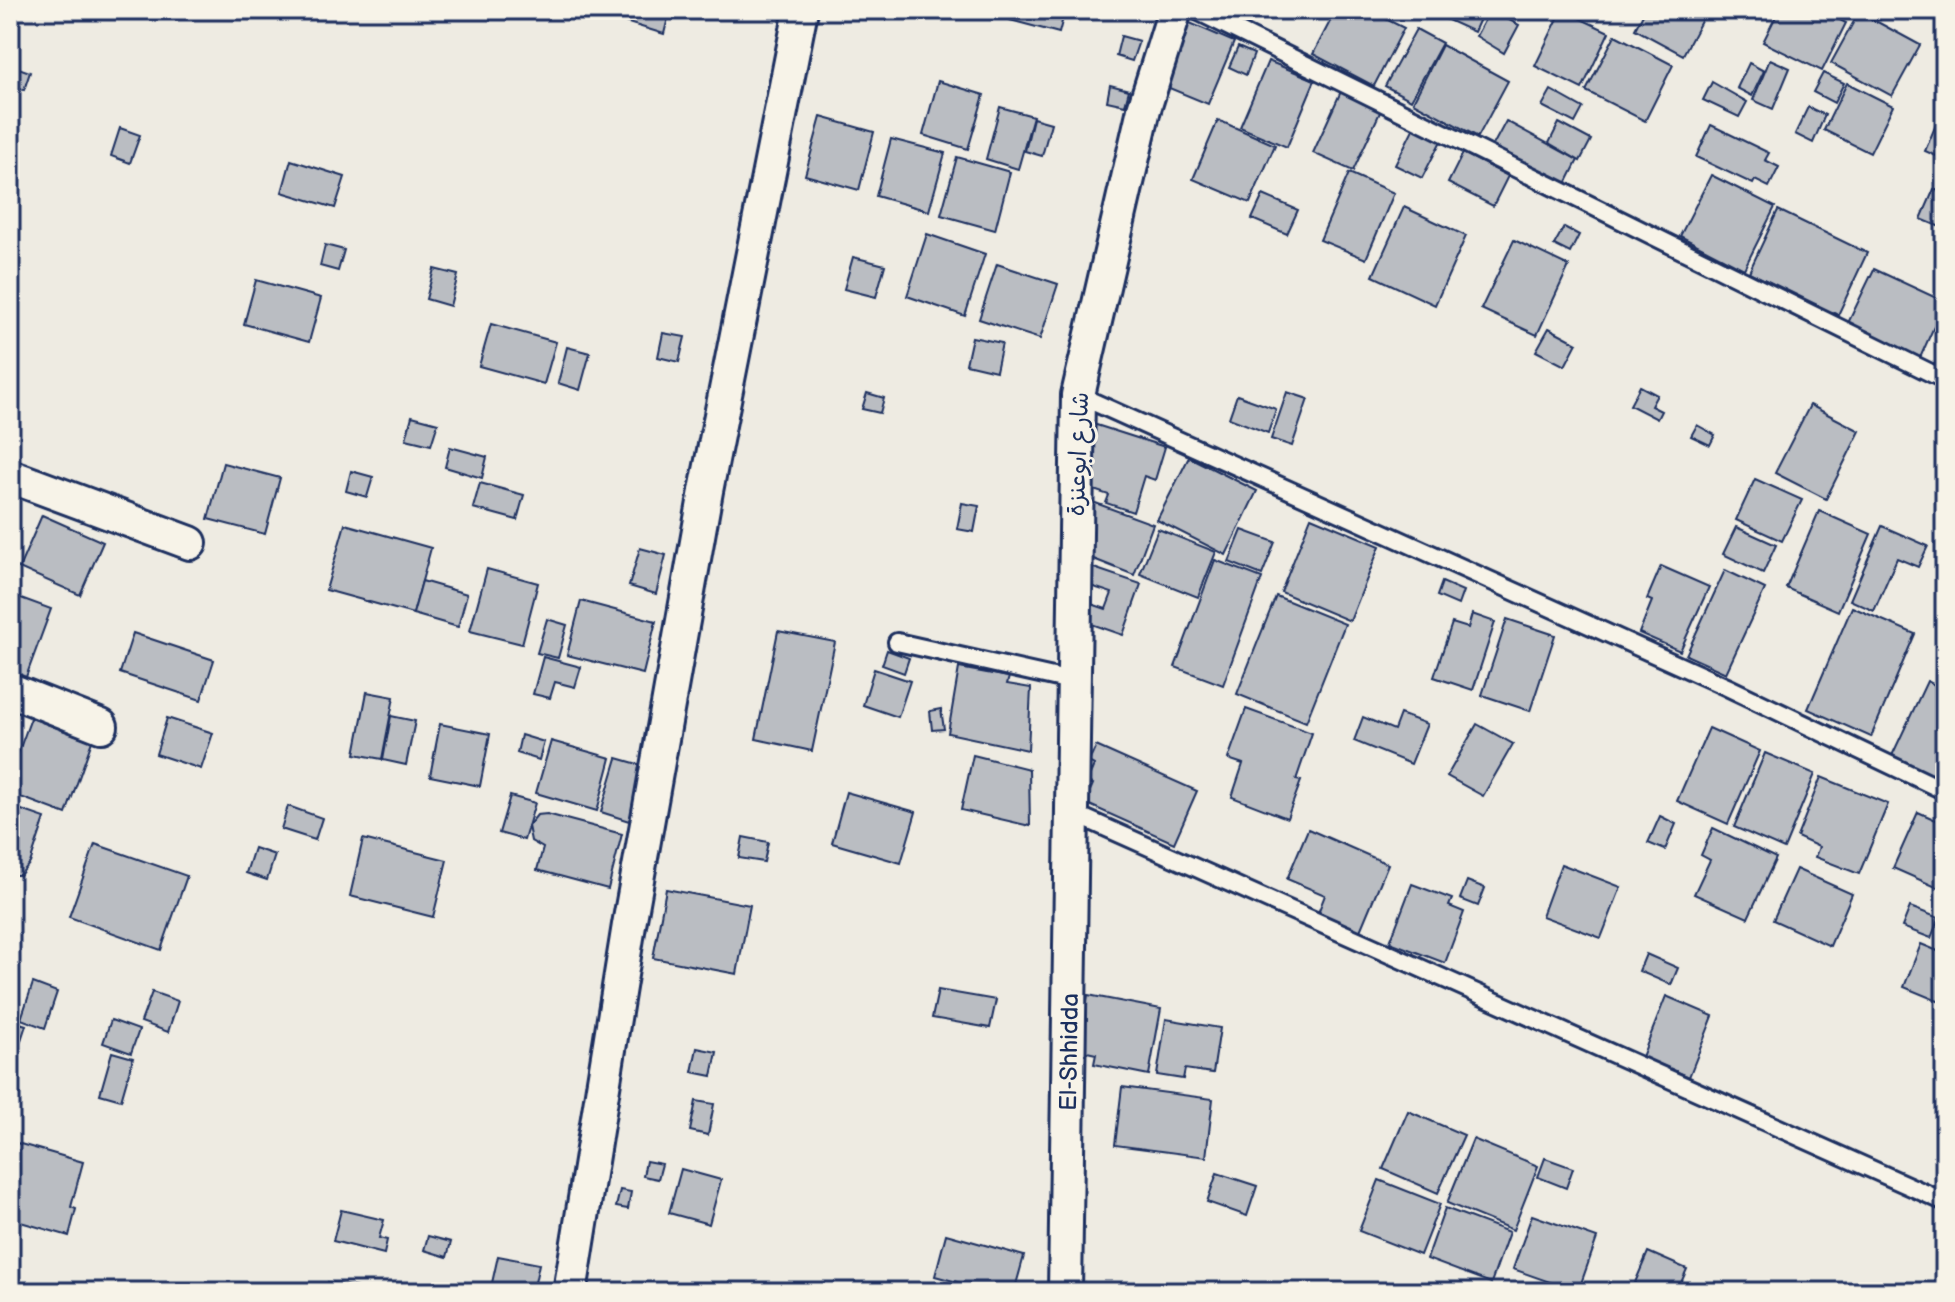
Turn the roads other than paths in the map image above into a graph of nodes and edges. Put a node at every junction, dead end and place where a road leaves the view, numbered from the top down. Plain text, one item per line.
1 (801, 10) edge
2 (1175, 10) edge
3 (1195, 10) edge
4 (1945, 380) edge
5 (1078, 395) junction
6 (10, 476) edge
7 (190, 543) dead end
8 (897, 642) dead end
9 (1071, 681) junction
10 (10, 690) edge
11 (101, 726) dead end
12 (1945, 791) edge
13 (1073, 813) junction
14 (1945, 1202) edge
15 (570, 1292) edge
16 (1065, 1292) edge

1 - 15 street
2 - 5 street, شارع ابوعنزة
3 - 4 lane
5 - 9 street, شارع ابوعنزة
5 - 12 lane
6 - 7 street
8 - 9 lane
9 - 13 street, شارع ابوعنزة
10 - 11 street
13 - 14 lane
13 - 16 street, El-Shhidda

